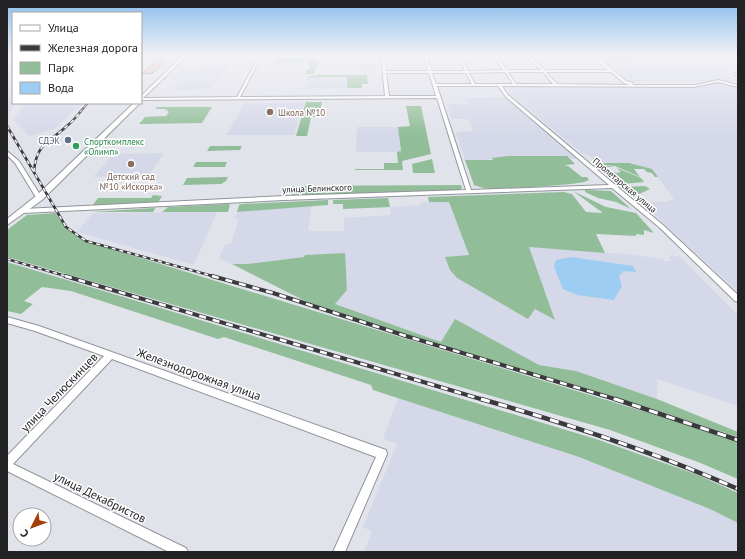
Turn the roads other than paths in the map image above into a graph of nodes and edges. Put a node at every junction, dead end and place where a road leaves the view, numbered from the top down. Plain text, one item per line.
1 (158, 82) edge
2 (247, 82) edge
3 (386, 82) edge
4 (472, 82) edge
5 (513, 82) edge
6 (554, 82) edge
7 (626, 82) edge
8 (711, 82) edge
9 (728, 82) edge
10 (434, 85) joint
11 (474, 85) junction
12 (499, 85) junction
13 (515, 85) junction
14 (556, 85) junction
15 (642, 86) junction
16 (738, 86) edge
17 (387, 97) junction
18 (438, 97) junction
19 (142, 98) edge
20 (238, 98) junction
21 (142, 99) edge
22 (136, 104) edge
23 (7, 152) edge
24 (612, 186) junction
25 (469, 191) junction
26 (39, 198) junction
27 (23, 211) junction
28 (7, 223) edge
29 (738, 300) edge
30 (7, 320) edge
31 (111, 355) junction
32 (7, 463) edge
33 (7, 466) edge
34 (182, 552) edge
35 (339, 552) edge

1 - 19 main road
2 - 20 street
3 - 17 street
4 - 11 street
5 - 13 street
6 - 14 street
7 - 15 street
8 - 15 street
9 - 16 street
10 - 11 street
10 - 18 street
11 - 12 street
12 - 13 street
12 - 24 street, Пролетарская улица
13 - 14 street
14 - 15 street
17 - 18 street
17 - 20 street
18 - 25 street
20 - 21 street
22 - 26 main road
23 - 26 street
24 - 25 street, улица Белинского
24 - 29 street, Пролетарская улица
25 - 27 street, улица Белинского
26 - 27 main road
27 - 28 main road
30 - 31 street, Железнодорожная улица
31 - 32 street, улица Челюскинцев
31 - 35 street, Железнодорожная улица
33 - 34 street, улица Декабристов

